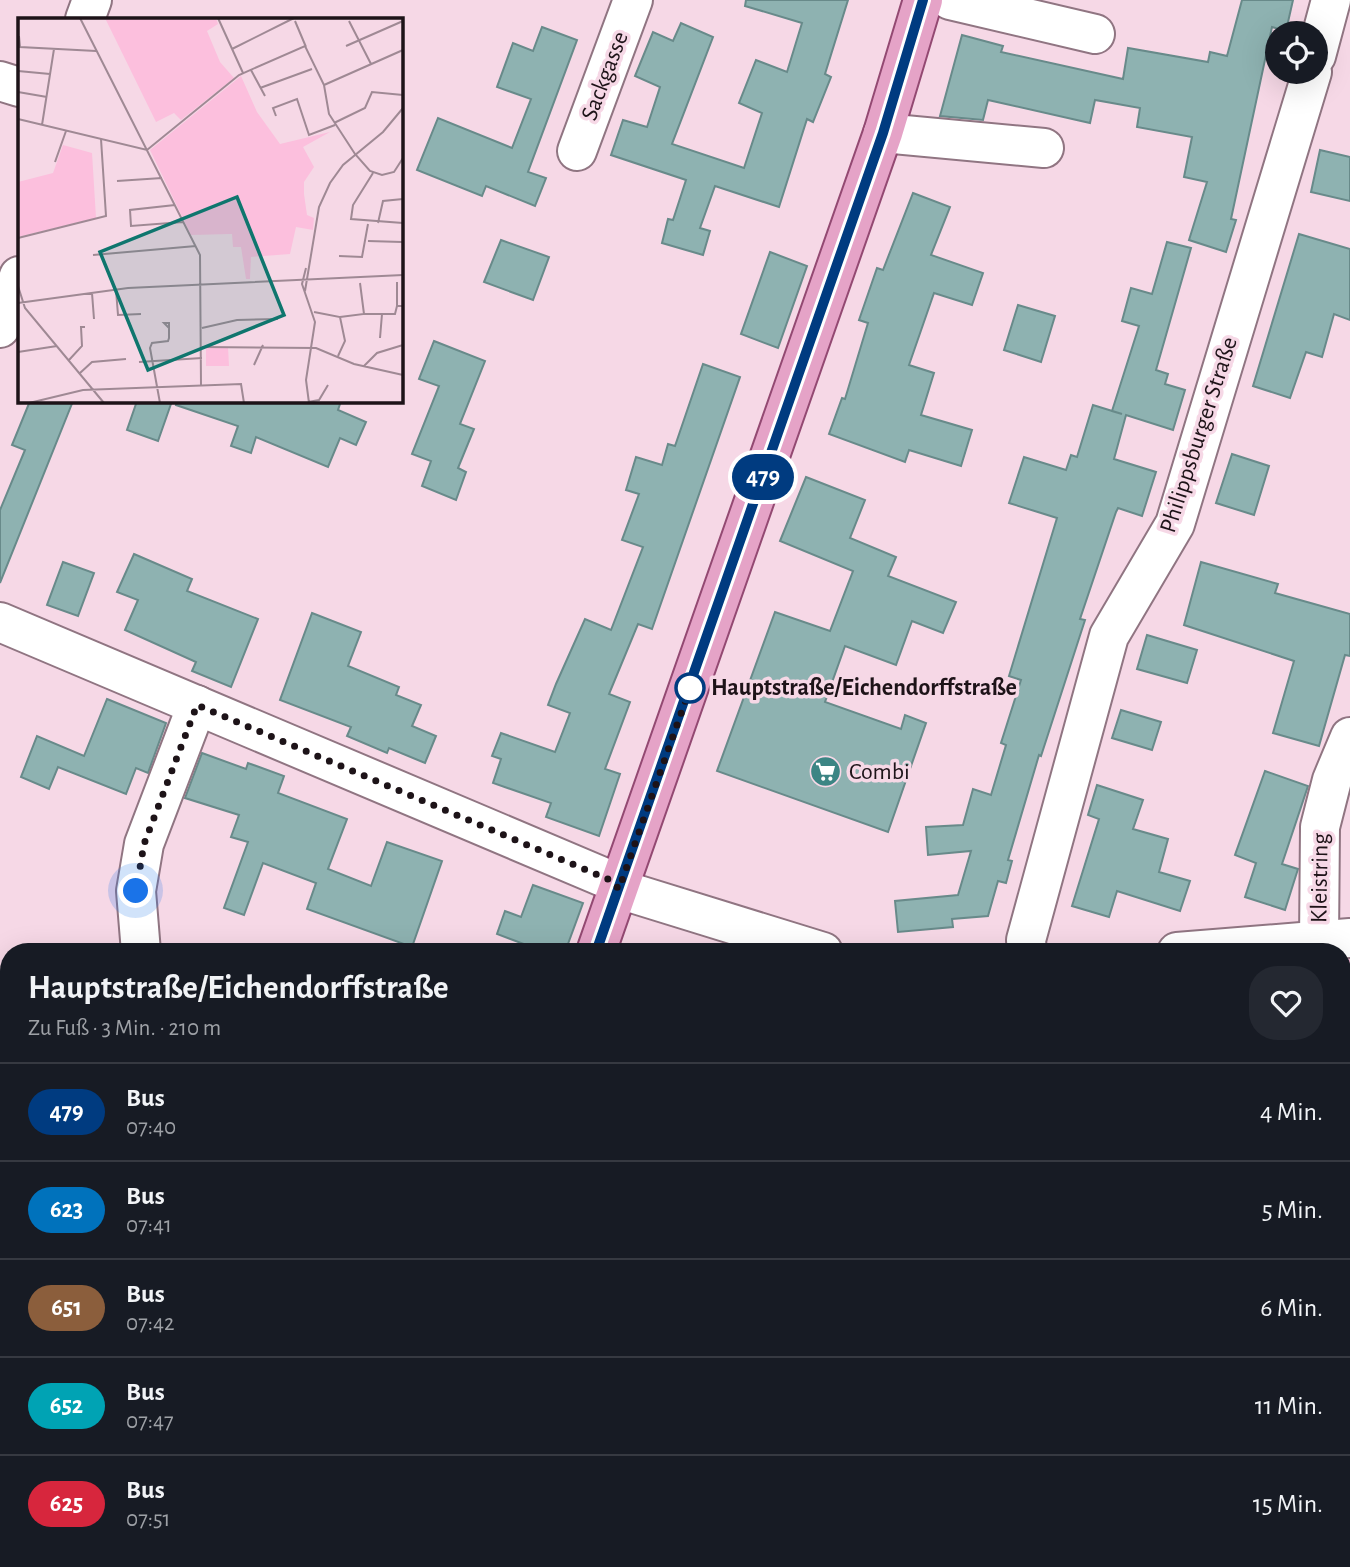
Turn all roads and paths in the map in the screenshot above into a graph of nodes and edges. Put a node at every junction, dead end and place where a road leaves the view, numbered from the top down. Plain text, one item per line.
1 (92, 0) edge
2 (633, 0) edge
3 (1331, 0) edge
4 (924, 2) edge
5 (85, 18) edge
6 (1325, 21) edge
7 (1095, 34) dead end
8 (0, 81) edge
9 (1308, 84) edge
10 (18, 87) edge
11 (883, 133) junction
12 (1044, 148) dead end
13 (577, 151) dead end
14 (18, 279) edge
15 (0, 328) edge
16 (3, 634) edge
17 (197, 705) junction
18 (1350, 737) edge
19 (619, 889) junction
20 (1335, 939) edge
21 (140, 943) edge
22 (599, 943) edge
23 (794, 943) edge
24 (1026, 943) edge
25 (1286, 943) edge

1 - 5 street
2 - 13 street, Sackgasse
3 - 6 street
4 - 7 street
4 - 11 main road
8 - 10 street
9 - 24 street, Philippsburger Straße
11 - 12 street
11 - 19 main road
14 - 15 street
16 - 17 street
17 - 19 street
17 - 21 street
18 - 20 street, Kleistring
19 - 22 main road
19 - 23 street
20 - 25 street

